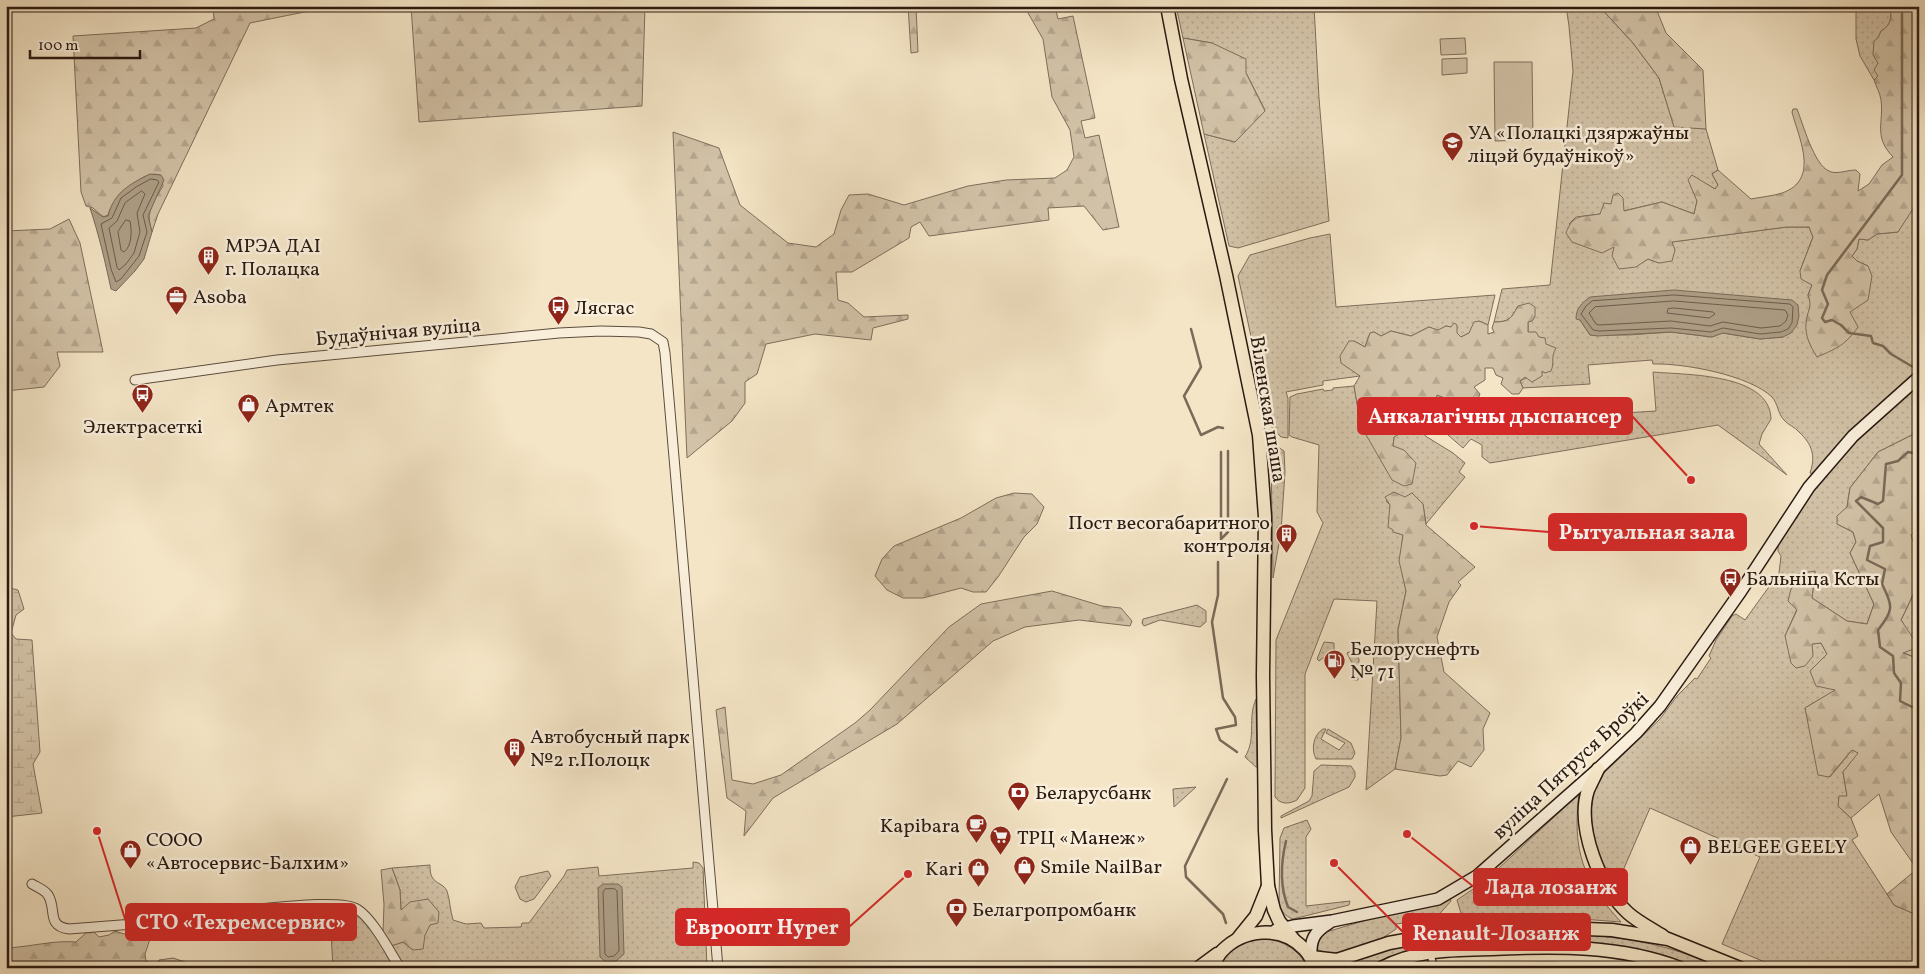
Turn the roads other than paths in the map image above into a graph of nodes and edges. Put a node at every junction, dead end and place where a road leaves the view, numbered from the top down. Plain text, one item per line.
1 (1167, 6) edge
2 (1919, 377) edge
3 (135, 380) dead end
4 (1598, 769) junction
5 (32, 884) dead end
6 (1268, 886) junction
7 (1332, 921) junction
8 (1284, 928) junction
9 (1269, 932) junction
10 (1668, 939) junction
11 (1238, 940) junction
12 (1294, 940) junction
13 (1221, 951) junction
14 (1429, 951) junction
15 (1313, 963) edge
16 (400, 968) edge
17 (718, 968) edge
18 (1198, 968) edge
19 (1212, 968) edge
20 (1382, 968) edge
21 (1434, 968) edge
22 (1680, 968) edge
23 (1740, 968) edge

1 - 6 main road, Віленская шаша
2 - 4 main road, вуліца Пятруся Броўкі
3 - 17 street, Будаўнічая вуліца
4 - 7 main road, вуліца Пятруся Броўкі
4 - 10 main road
5 - 16 street
6 - 8 main road
6 - 11 main road
7 - 8 main road, вуліца Пятруся Броўкі
7 - 15 main road
8 - 9 main road, вуліца Пятруся Броўкі
8 - 12 main road
9 - 11 main road
9 - 12 main road
10 - 15 main road
10 - 23 main road
11 - 13 main road
12 - 15 main road
13 - 18 main road
13 - 19 main road
14 - 20 main road
14 - 21 street
14 - 22 main road

